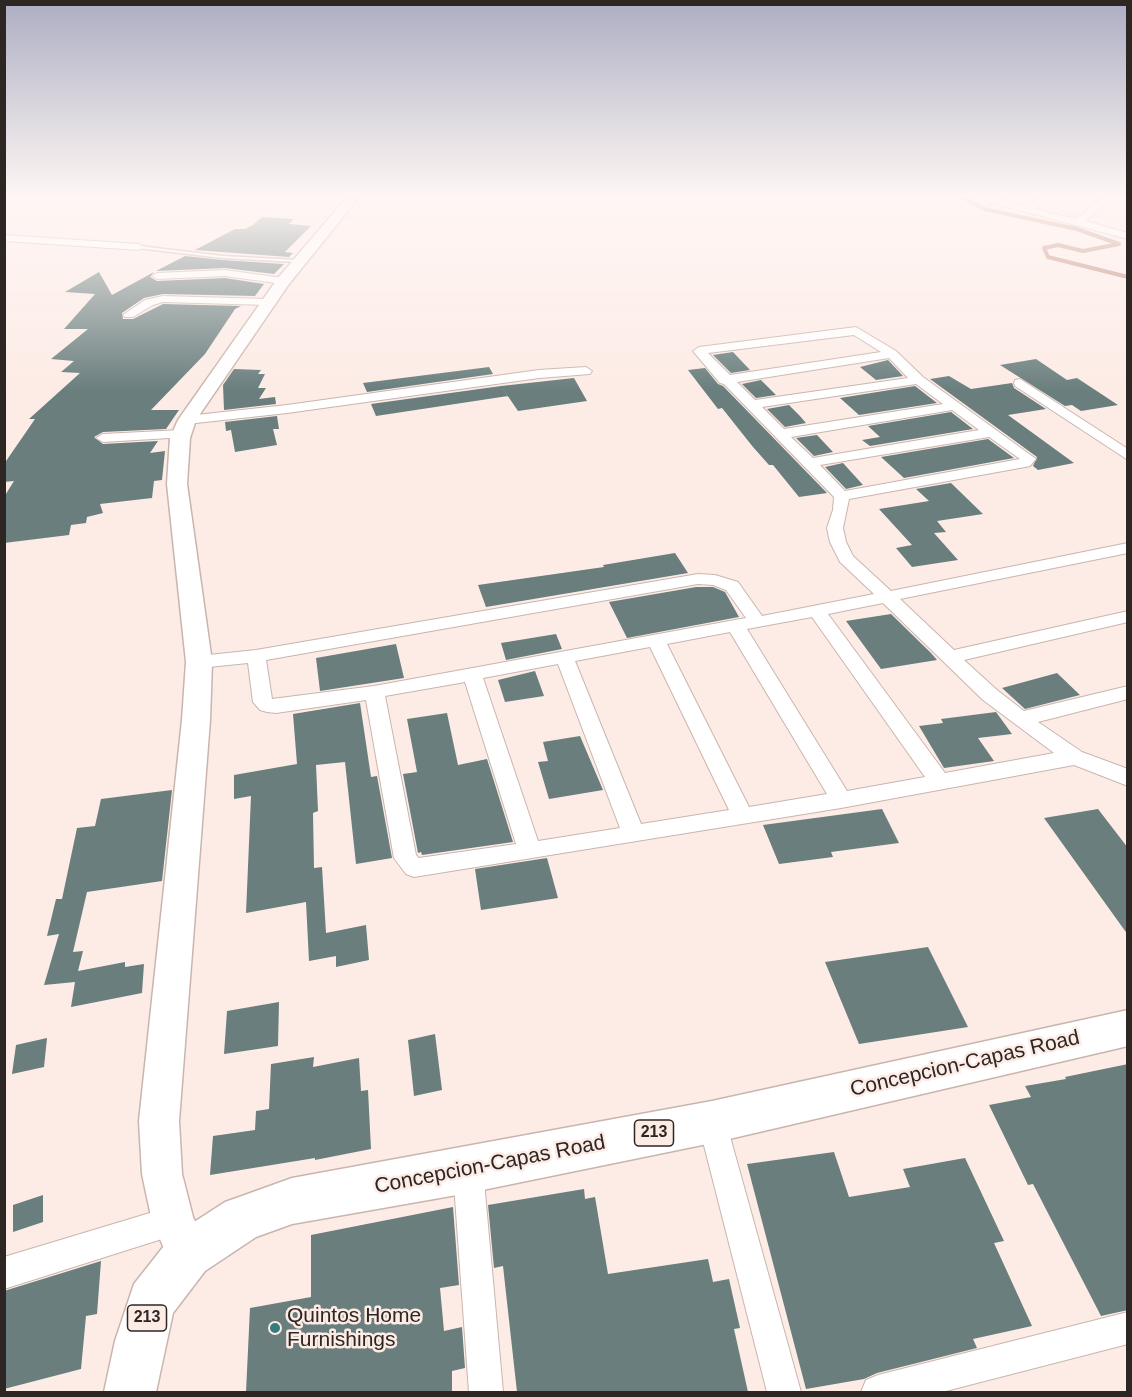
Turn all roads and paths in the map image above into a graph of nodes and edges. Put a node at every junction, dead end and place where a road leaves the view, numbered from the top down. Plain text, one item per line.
1 (233, 261) edge
2 (300, 261) edge
3 (157, 276) dead end
4 (283, 281) junction
5 (129, 315) dead end
6 (892, 354) junction
7 (586, 371) dead end
8 (725, 380) junction
9 (918, 380) junction
10 (1020, 383) dead end
11 (752, 405) junction
12 (955, 406) junction
13 (184, 427) junction
14 (992, 432) junction
15 (781, 434) junction
16 (103, 438) dead end
17 (1128, 456) edge
18 (809, 464) junction
19 (842, 496) junction
20 (1128, 548) edge
21 (889, 597) junction
22 (816, 611) junction
23 (1128, 616) edge
24 (756, 620) junction
25 (735, 625) junction
26 (655, 639) junction
27 (256, 656) junction
28 (564, 657) junction
29 (951, 657) junction
30 (199, 662) junction
31 (472, 673) junction
32 (374, 692) junction
33 (1128, 692) edge
34 (1021, 719) junction
35 (1075, 757) junction
36 (1128, 778) edge
37 (939, 780) junction
38 (841, 800) junction
39 (742, 815) junction
40 (633, 833) junction
41 (530, 851) junction
42 (1128, 1028) edge
43 (712, 1122) junction
44 (468, 1170) junction
45 (180, 1238) junction
46 (4, 1273) edge
47 (1128, 1328) edge
48 (130, 1392) edge
49 (486, 1392) edge
50 (784, 1392) edge
51 (878, 1392) edge

1 - 4 lane
2 - 4 street
3 - 4 street
4 - 5 street
4 - 13 street
6 - 8 street
6 - 8 street
6 - 9 street
7 - 13 street
8 - 11 street
9 - 11 street
9 - 12 street
10 - 17 street
11 - 15 street
12 - 14 street
12 - 15 street
13 - 16 street
13 - 30 street
14 - 18 street
14 - 19 street
15 - 18 street
18 - 19 street
19 - 21 street
20 - 21 street
21 - 22 street
21 - 29 street
22 - 24 street
22 - 37 street
23 - 29 street
24 - 25 street
24 - 27 street
25 - 26 street
25 - 38 street
26 - 28 street
26 - 39 street
27 - 30 street
27 - 32 street
28 - 31 street
28 - 40 street
29 - 34 street
30 - 45 street
31 - 32 street
31 - 41 street
32 - 41 street
33 - 34 street
34 - 35 street
35 - 36 street
35 - 37 street
37 - 38 street
38 - 39 street
39 - 40 street
40 - 41 street
42 - 43 main road, Concepcion-Capas Road / 213
43 - 44 main road, Concepcion-Capas Road / 213
43 - 50 street
44 - 45 main road, Concepcion-Capas Road / 213
44 - 49 street
45 - 46 street
45 - 48 main road, Concepcion-Capas Road / 213
47 - 51 street

